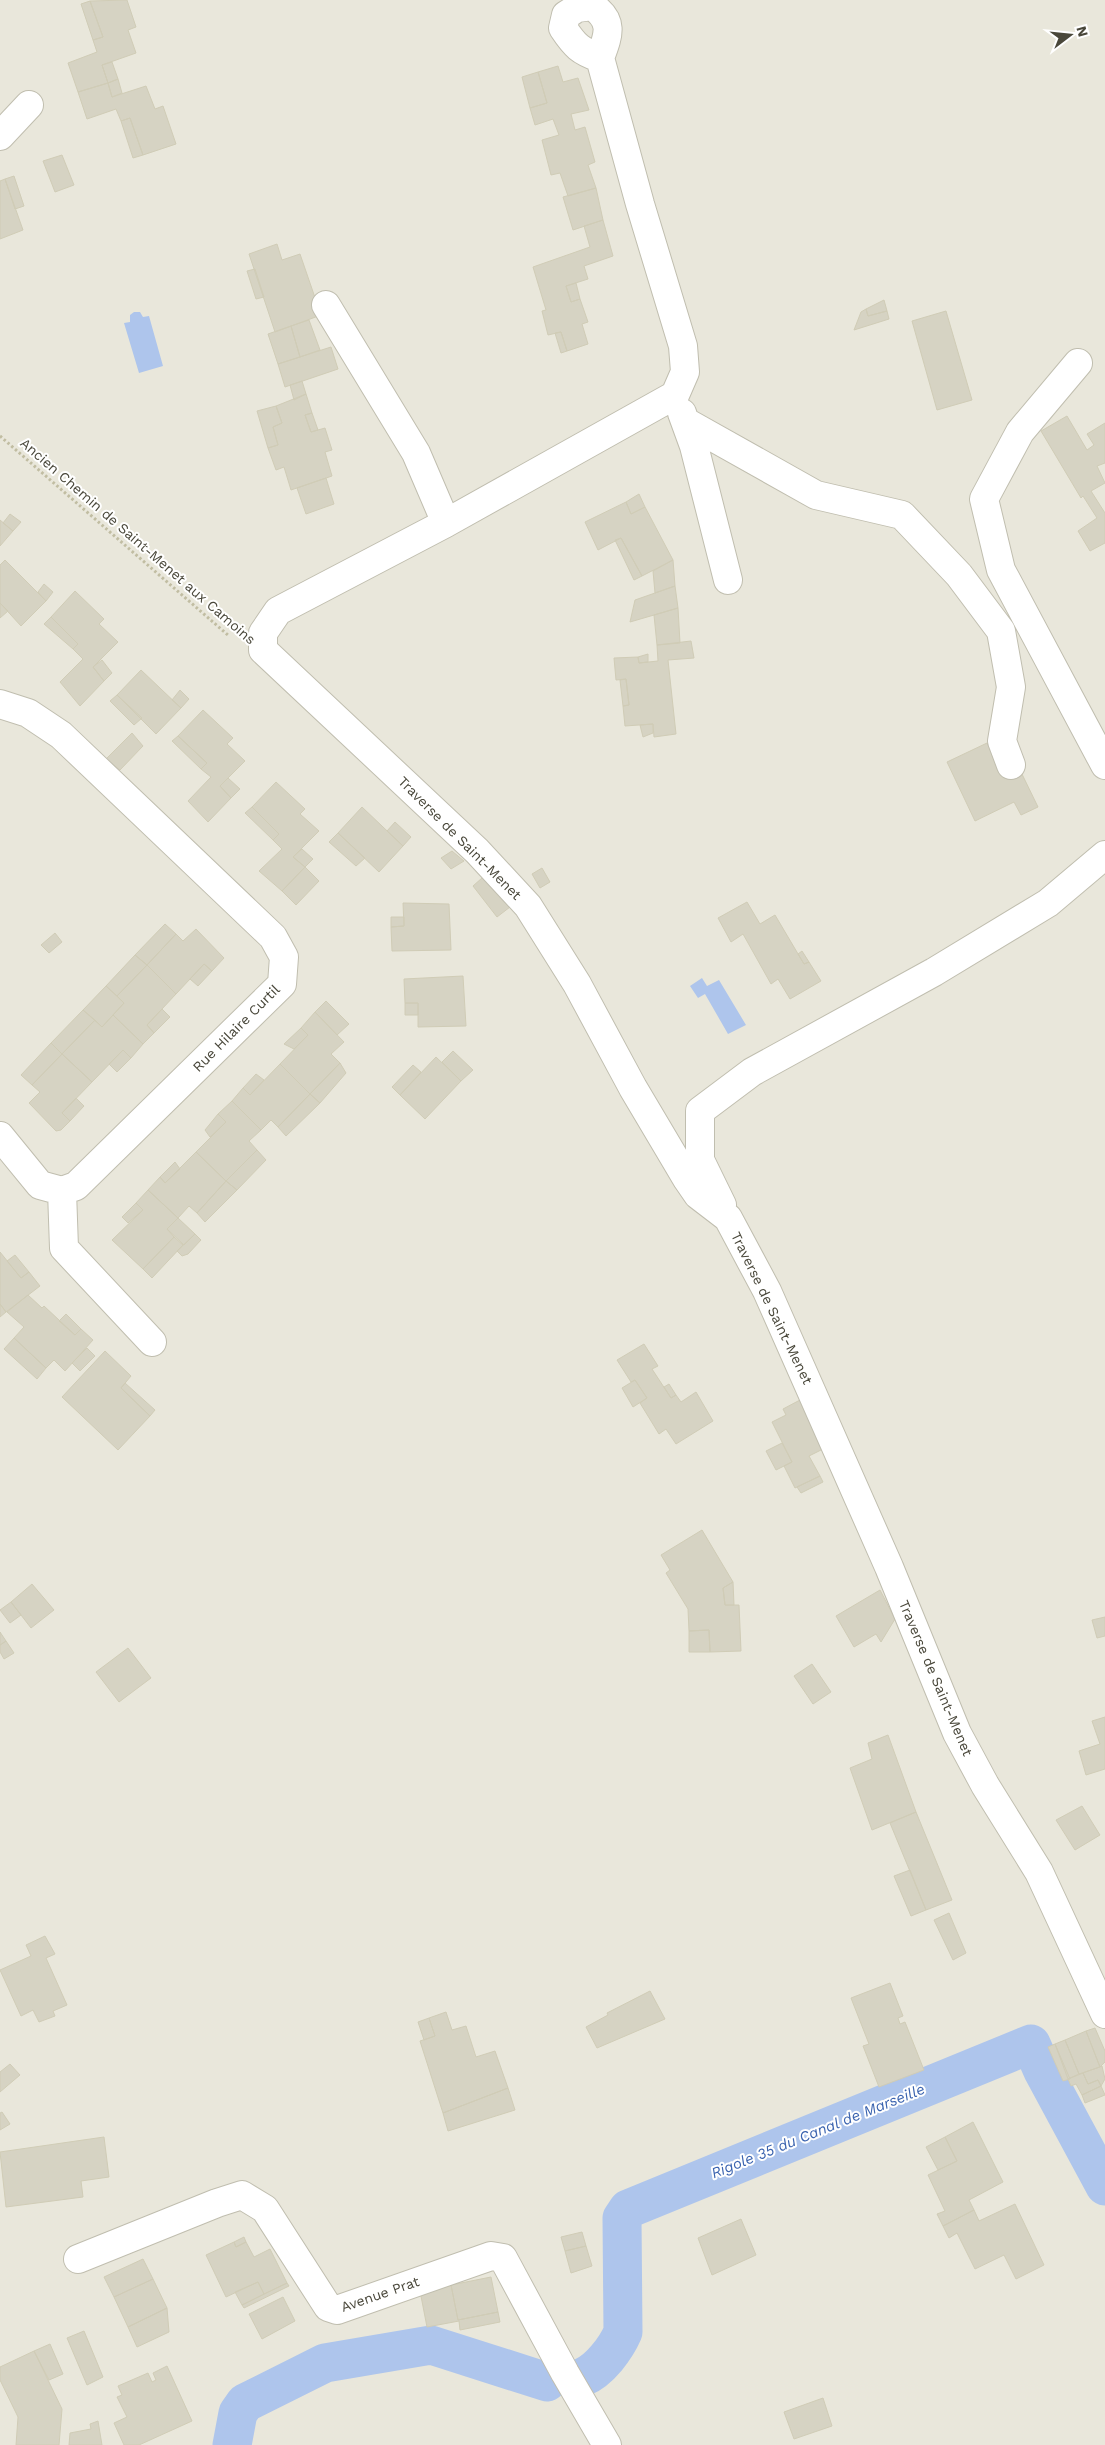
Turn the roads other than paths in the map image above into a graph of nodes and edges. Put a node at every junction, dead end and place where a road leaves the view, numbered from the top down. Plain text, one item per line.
1 (600, 58) dead end
2 (29, 105) dead end
3 (0, 136) edge
4 (326, 305) dead end
5 (1078, 364) dead end
6 (675, 396) junction
7 (686, 422) junction
8 (446, 522) junction
9 (728, 580) dead end
10 (0, 704) edge
11 (1010, 765) dead end
12 (1105, 765) edge
13 (1105, 855) edge
14 (0, 1136) edge
15 (62, 1191) junction
16 (728, 1218) junction
17 (152, 1342) dead end
18 (1105, 2014) edge
19 (78, 2259) dead end
20 (607, 2445) edge

1 - 6 street
2 - 3 street
4 - 8 street
5 - 12 street
6 - 7 street
6 - 8 street
7 - 9 street
7 - 11 street
8 - 16 street, Traverse de Saint-Menet
10 - 15 street, Rue Hilaire Curtil
13 - 16 street
14 - 15 street
15 - 17 street
16 - 18 street, Traverse de Saint-Menet
19 - 20 street, Avenue Prat

